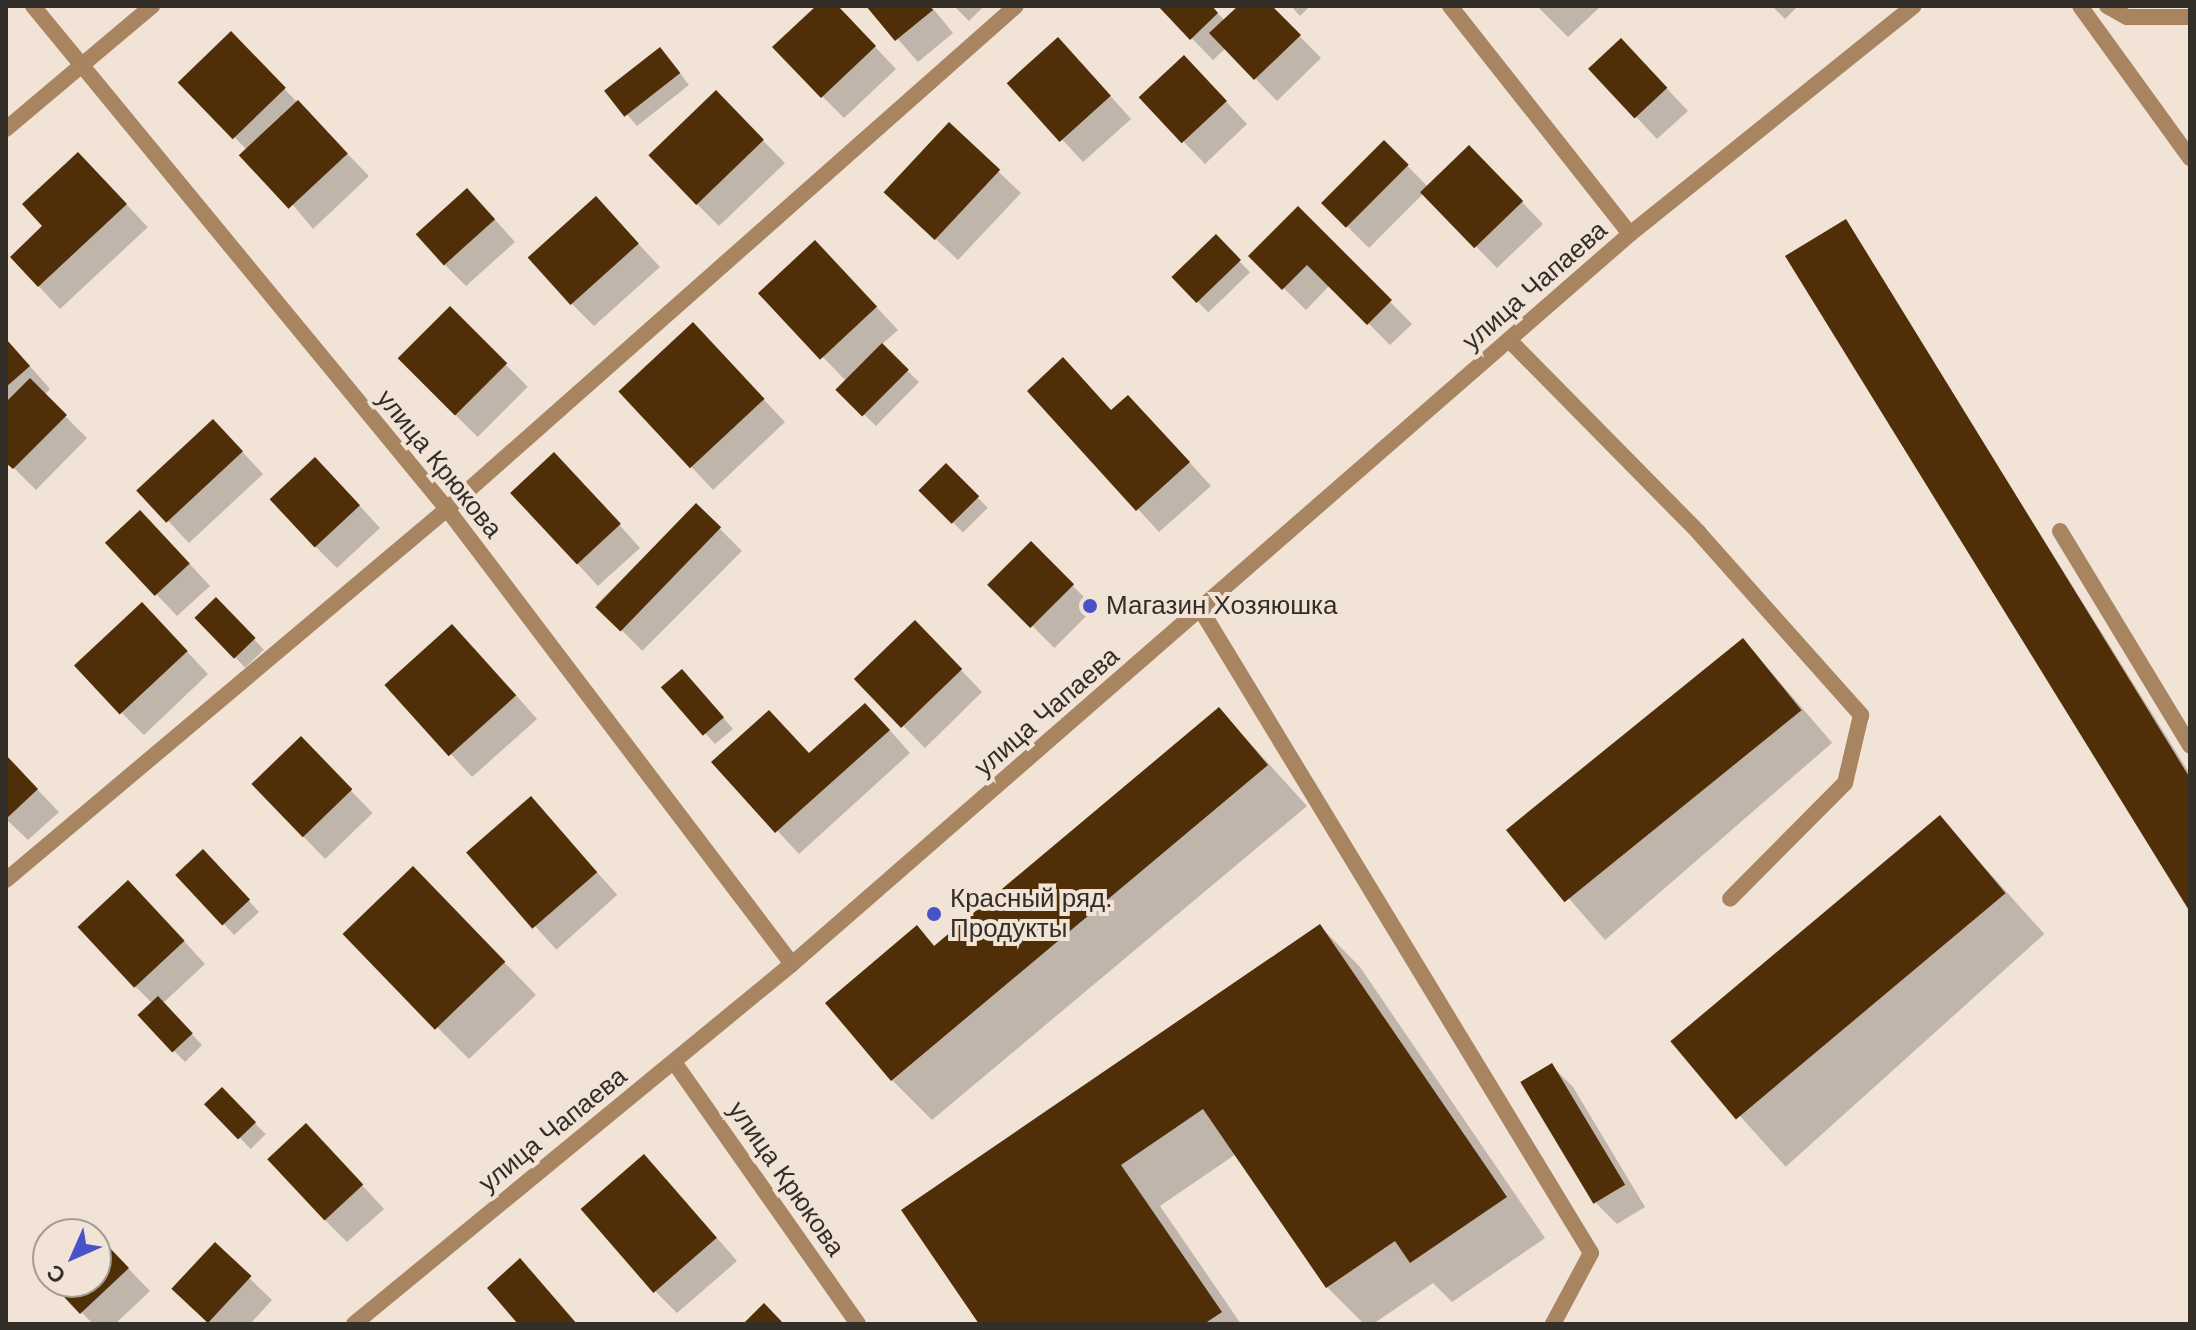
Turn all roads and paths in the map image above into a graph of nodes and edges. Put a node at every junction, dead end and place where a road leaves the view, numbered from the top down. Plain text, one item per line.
1 (33, 6) edge
2 (152, 6) edge
3 (1016, 6) edge
4 (1450, 6) edge
5 (1914, 6) edge
6 (2080, 6) edge
7 (2107, 6) edge
8 (2190, 17) edge
9 (80, 65) junction
10 (6, 129) edge
11 (2190, 158) edge
12 (1630, 234) junction
13 (1509, 340) junction
14 (447, 509) junction
15 (2060, 531) dead end
16 (1201, 610) junction
17 (2190, 746) edge
18 (6, 880) edge
19 (1730, 899) dead end
20 (792, 964) junction
21 (674, 1062) junction
22 (354, 1324) edge
23 (858, 1324) edge
24 (1553, 1324) edge

1 - 9 street, улица Крюкова
2 - 9 street
3 - 14 street
4 - 12 street
5 - 12 street, улица Чапаева
6 - 11 street
7 - 8 street
9 - 10 street
9 - 14 street, улица Крюкова
12 - 13 street, улица Чапаева
13 - 16 street, улица Чапаева
13 - 19 street
14 - 18 street
14 - 20 street, улица Крюкова
15 - 17 street
16 - 20 street, улица Чапаева
16 - 24 street
20 - 21 street, улица Чапаева
21 - 22 street, улица Чапаева
21 - 23 street, улица Крюкова

